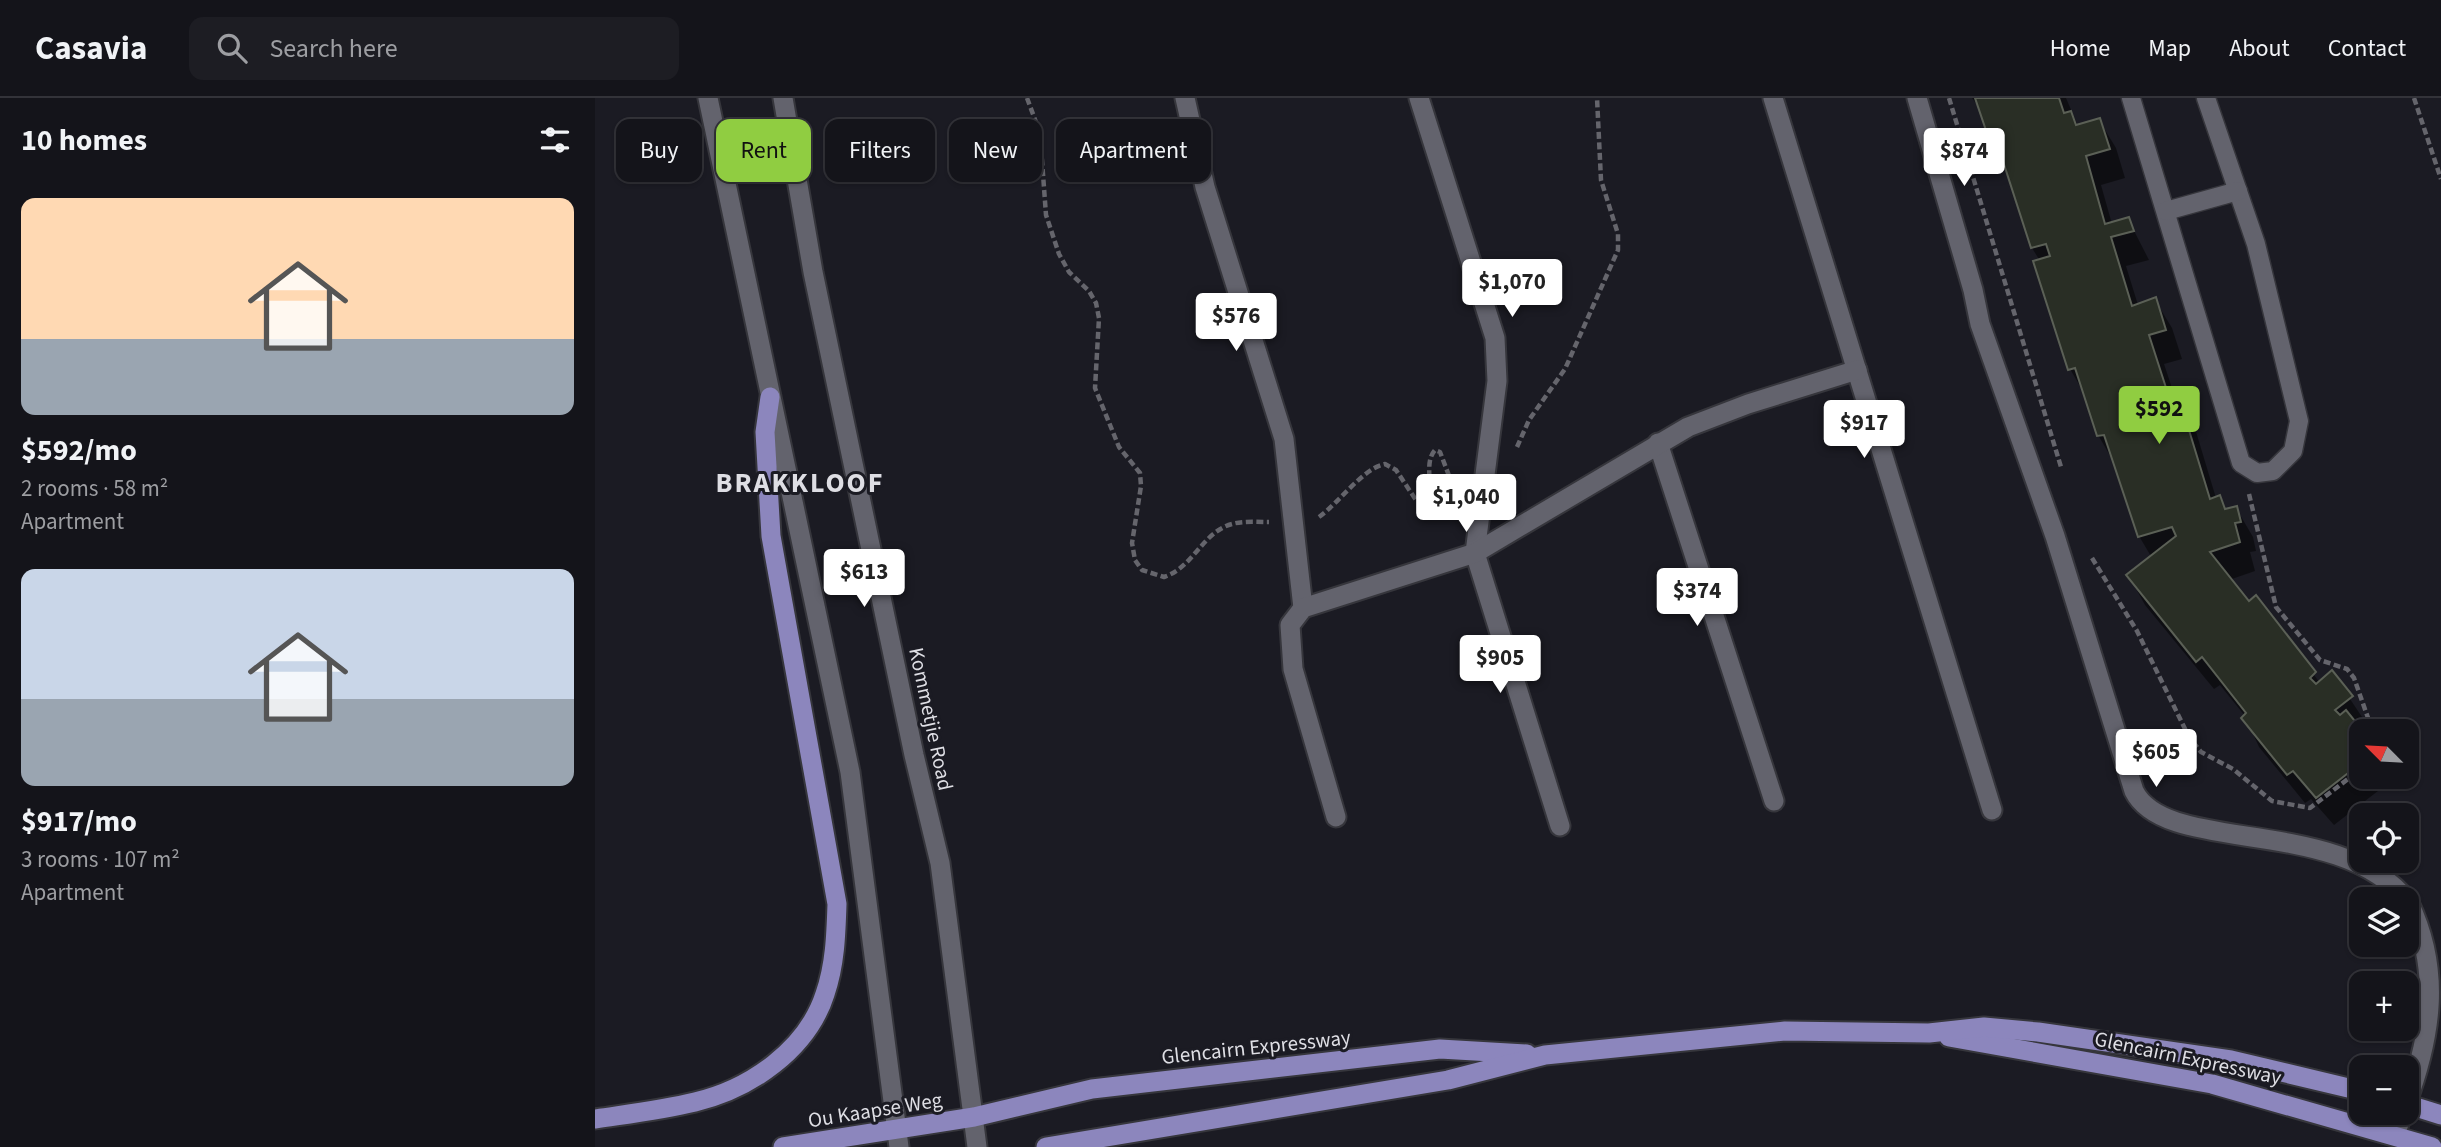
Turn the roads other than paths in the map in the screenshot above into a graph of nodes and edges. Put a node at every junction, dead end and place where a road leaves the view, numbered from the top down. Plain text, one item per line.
1 (708, 98) edge
2 (783, 98) edge
3 (1185, 98) edge
4 (1419, 98) edge
5 (1773, 98) edge
6 (1917, 98) edge
7 (2131, 98) edge
8 (2206, 98) edge
9 (2238, 191) junction
10 (2166, 211) junction
11 (1857, 370) junction
12 (770, 397) junction
13 (1658, 443) junction
14 (1475, 552) junction
15 (1303, 608) junction
16 (1774, 801) dead end
17 (1992, 810) dead end
18 (1336, 817) dead end
19 (1560, 826) dead end
20 (1929, 1032) junction
21 (1545, 1055) junction
22 (2419, 1069) edge
23 (2349, 1088) edge
24 (2419, 1108) edge
25 (2441, 1115) edge
26 (974, 1117) junction
27 (595, 1119) edge
28 (2398, 1125) edge
29 (2395, 1134) junction
30 (898, 1139) edge
31 (783, 1147) edge
32 (977, 1147) edge
33 (1046, 1147) edge
34 (2432, 1147) edge

1 - 12 street
2 - 26 street, Kommetjie Road
3 - 15 street
4 - 14 street
5 - 11 street
6 - 22 street
7 - 10 lane
8 - 9 lane
9 - 10 lane
9 - 10 lane
11 - 13 street
11 - 17 street
12 - 27 main road
12 - 30 street
13 - 14 street
13 - 16 street
14 - 15 street
14 - 19 street
15 - 18 street
20 - 21 main road, Glencairn Expressway
20 - 23 main road, Glencairn Expressway
20 - 29 main road, Glencairn Expressway
21 - 26 main road, Glencairn Expressway
21 - 33 main road, Glencairn Expressway
24 - 25 main road
26 - 30 main road, Ou Kaapse Weg
26 - 32 street, Kommetjie Road
28 - 29 street
29 - 34 main road, Glencairn Expressway
30 - 31 main road, Ou Kaapse Weg

